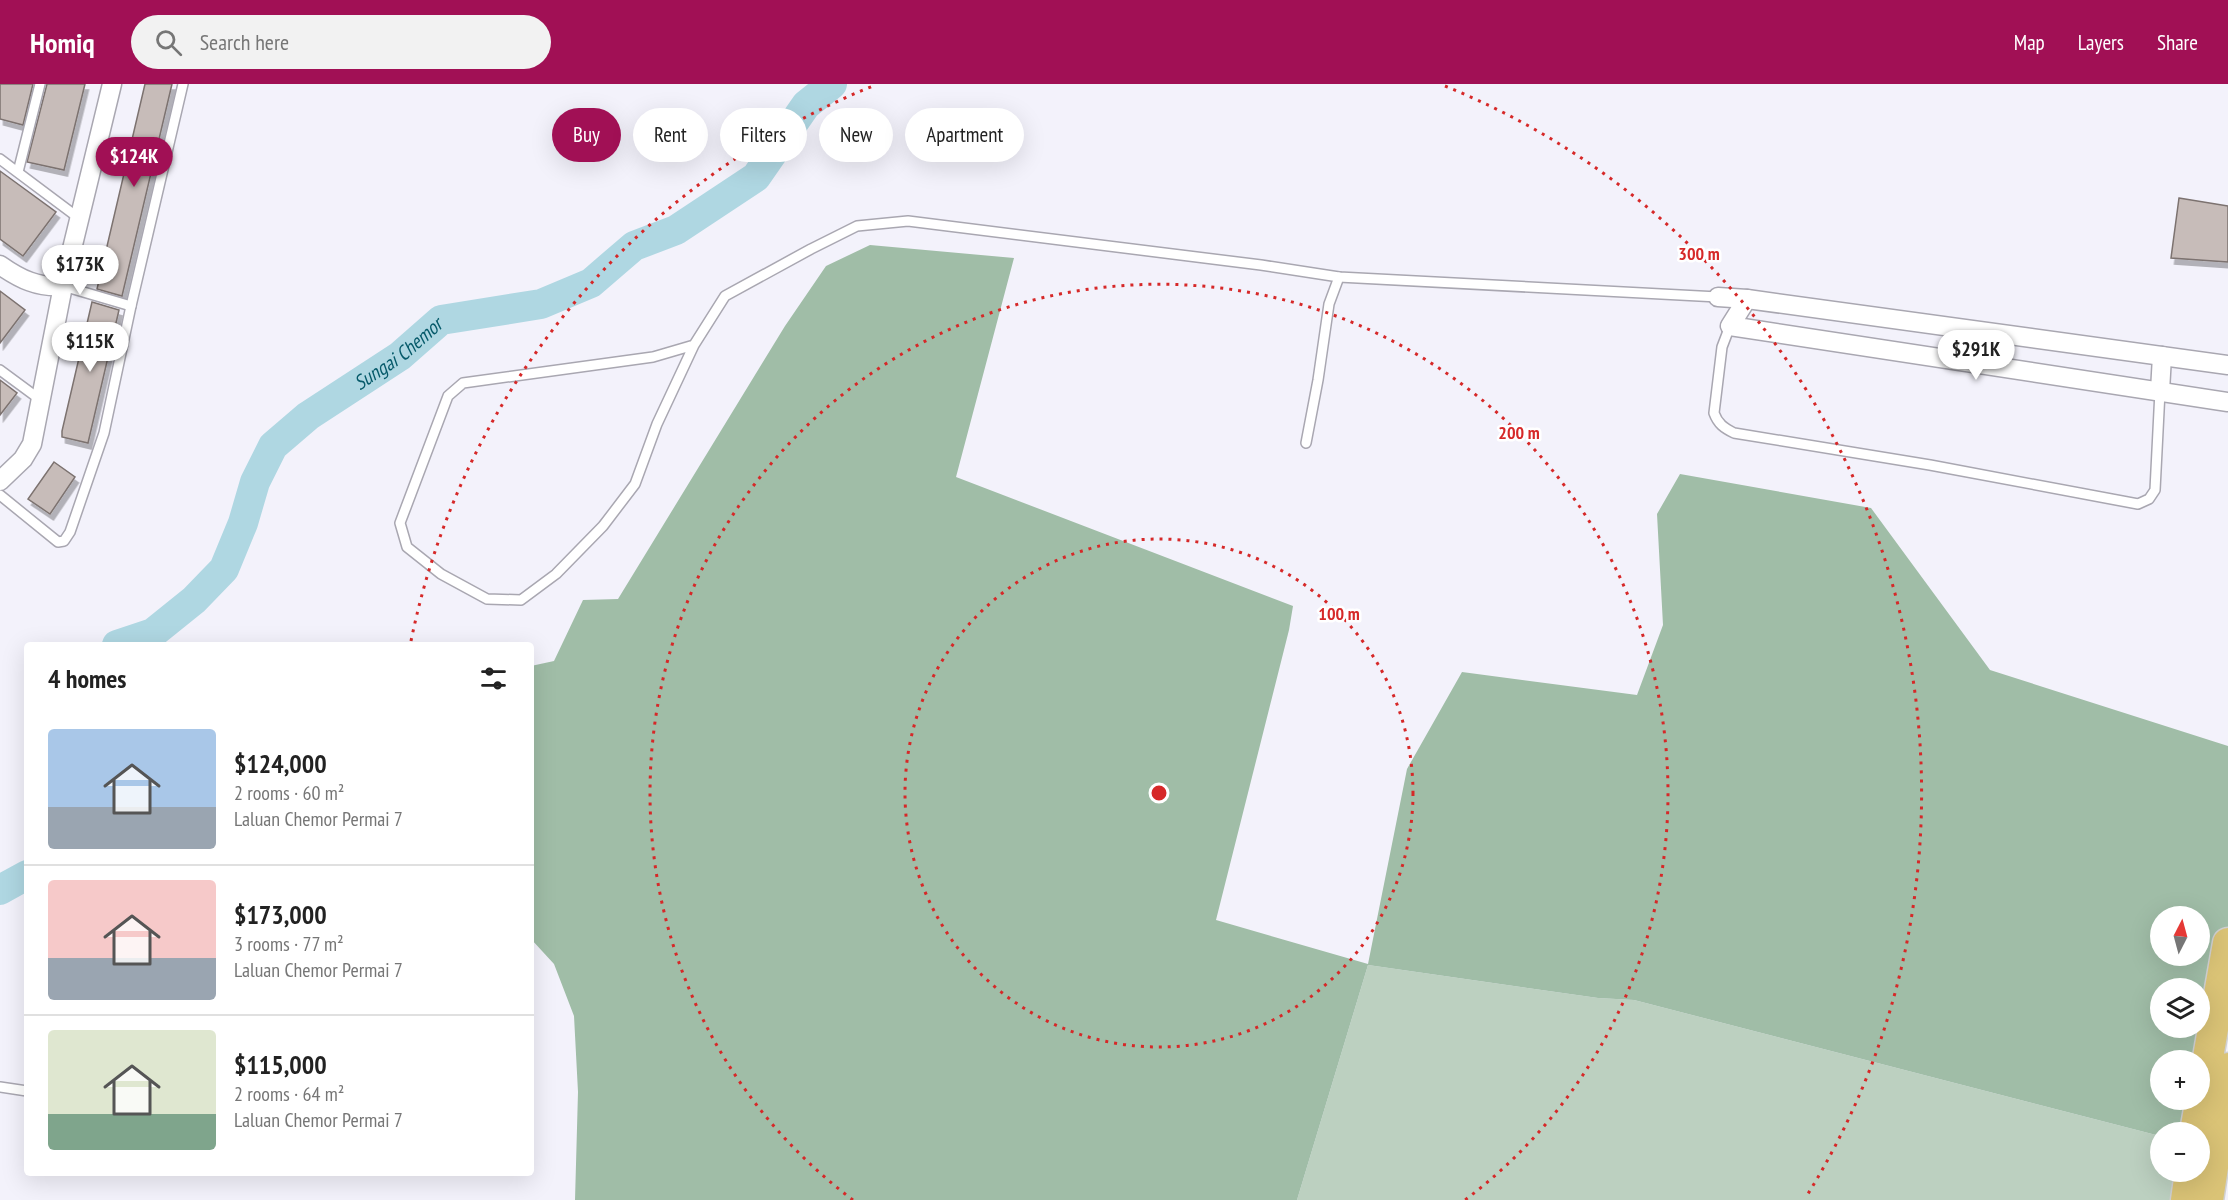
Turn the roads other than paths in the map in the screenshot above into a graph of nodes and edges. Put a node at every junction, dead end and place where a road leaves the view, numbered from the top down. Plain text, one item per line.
1 (40, 84) edge
2 (112, 84) edge
3 (183, 84) edge
4 (0, 159) edge
5 (18, 172) junction
6 (81, 220) junction
7 (0, 265) edge
8 (1339, 277) junction
9 (63, 286) junction
10 (1718, 297) joint
11 (1747, 299) junction
12 (131, 306) junction
13 (1730, 326) junction
14 (694, 345) junction
15 (2162, 356) junction
16 (2228, 365) edge
17 (0, 370) edge
18 (2160, 391) junction
19 (42, 401) junction
20 (2228, 402) edge
21 (1306, 442) dead end
22 (0, 481) edge
23 (0, 495) edge
24 (2228, 943) edge
25 (2219, 1037) edge
26 (2228, 1068) edge
27 (0, 1087) edge
28 (24, 1091) edge
29 (2198, 1122) edge
30 (2189, 1182) edge
31 (2186, 1200) edge
32 (2208, 1200) edge

1 - 5 lane
2 - 6 street
3 - 12 lane
4 - 5 lane
5 - 6 lane
6 - 9 street
7 - 9 street
8 - 10 lane
8 - 14 lane
8 - 21 lane
9 - 12 lane
9 - 19 street
10 - 11 street
11 - 13 street
11 - 15 street
12 - 23 lane
13 - 18 street
13 - 18 lane
14 - 14 lane
15 - 16 street
15 - 18 street
17 - 19 lane
18 - 20 street
19 - 22 street
24 - 25 highway
25 - 29 highway
26 - 32 highway
27 - 28 lane
30 - 31 highway

